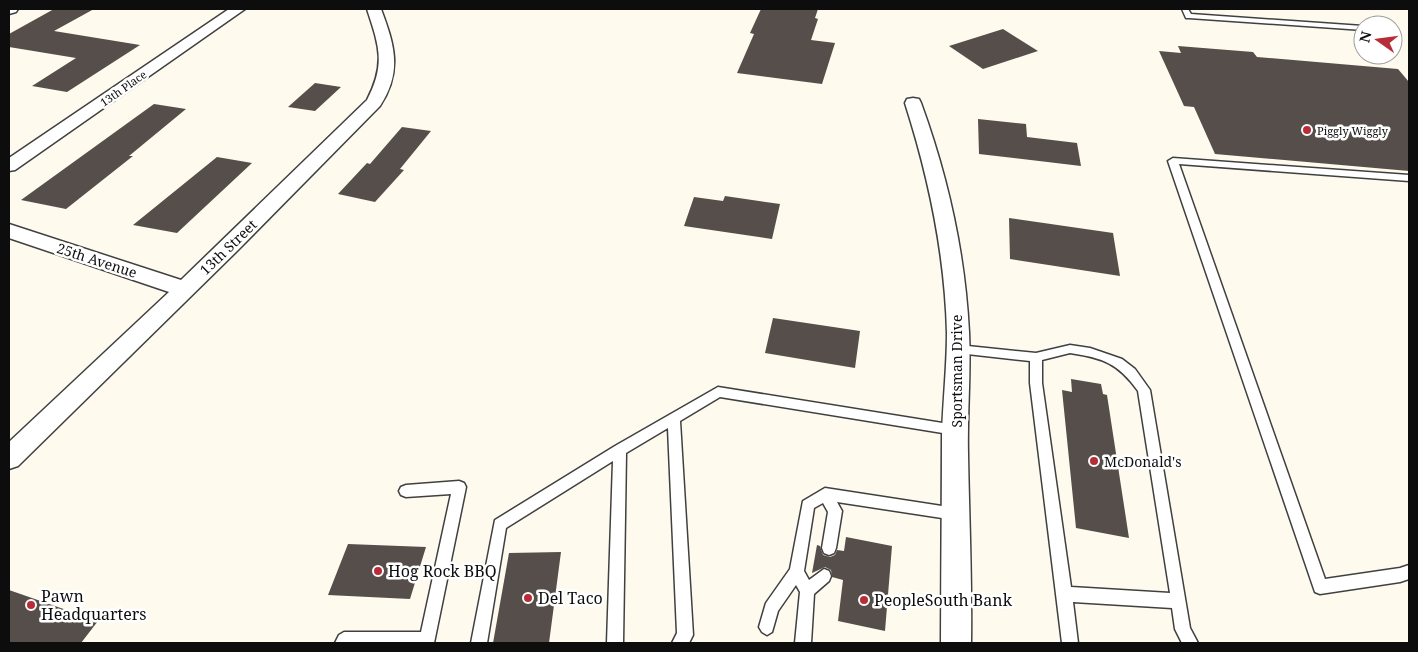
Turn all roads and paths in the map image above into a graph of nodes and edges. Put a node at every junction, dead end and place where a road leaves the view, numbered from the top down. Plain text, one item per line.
1 (238, 9) edge
2 (374, 9) edge
3 (1185, 9) edge
4 (1353, 27) edge
5 (913, 103) dead end
6 (9, 166) edge
7 (1409, 178) edge
8 (9, 231) edge
9 (184, 289) junction
10 (958, 348) junction
11 (1036, 357) junction
12 (674, 419) junction
13 (955, 430) junction
14 (620, 450) junction
15 (10, 454) edge
16 (406, 491) dead end
17 (825, 494) junction
18 (957, 514) junction
19 (829, 548) dead end
20 (796, 572) junction
21 (1405, 573) edge
22 (824, 576) dead end
23 (807, 591) junction
24 (1064, 594) junction
25 (1178, 601) junction
26 (767, 627) dead end
27 (427, 642) edge
28 (343, 643) edge
29 (479, 643) edge
30 (615, 643) edge
31 (680, 643) edge
32 (803, 643) edge
33 (956, 643) edge
34 (1070, 643) edge
35 (1190, 643) edge

1 - 6 street, 13th Place
2 - 9 street, 13th Street
3 - 4 lane
5 - 10 street, Sportsman Drive
7 - 21 lane
8 - 9 street, 25th Avenue
9 - 15 street, 13th Street
10 - 11 lane
10 - 13 street, Sportsman Drive
11 - 24 lane
11 - 25 lane
12 - 13 lane
12 - 14 lane
12 - 31 lane
13 - 18 street, Sportsman Drive
14 - 29 lane
14 - 30 lane
16 - 27 lane
17 - 18 lane
17 - 19 lane
17 - 20 lane
18 - 33 street, Sportsman Drive
20 - 23 lane
20 - 26 lane
22 - 23 lane
23 - 32 lane
24 - 25 lane
24 - 34 lane
25 - 35 lane
27 - 28 lane

